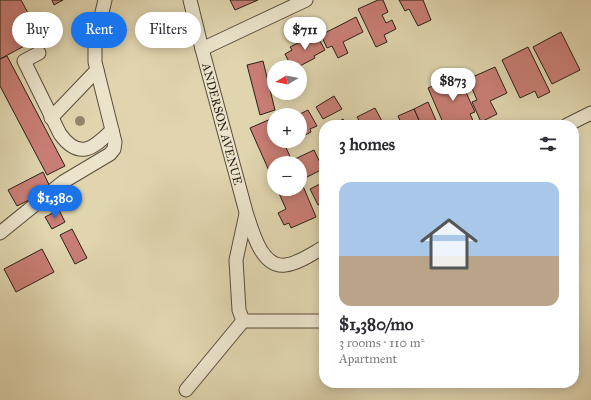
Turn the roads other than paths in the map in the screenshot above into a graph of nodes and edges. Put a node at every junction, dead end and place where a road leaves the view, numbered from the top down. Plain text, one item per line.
1 (105, 0) edge
2 (190, 0) edge
3 (306, 0) edge
4 (202, 49) junction
5 (39, 53) dead end
6 (97, 70) junction
7 (591, 113) edge
8 (51, 118) junction
9 (577, 120) edge
10 (112, 130) junction
11 (246, 212) junction
12 (0, 233) edge
13 (319, 250) edge
14 (243, 321) junction
15 (319, 321) edge
16 (186, 390) dead end

1 - 6 street
2 - 4 street, ANDERSON AVENUE
3 - 4 street
4 - 11 street, ANDERSON AVENUE
5 - 8 street
6 - 8 street
6 - 10 street
7 - 9 street
8 - 10 street
10 - 12 street
11 - 13 street, ANDERSON AVENUE
11 - 14 street
14 - 15 street
14 - 16 street

